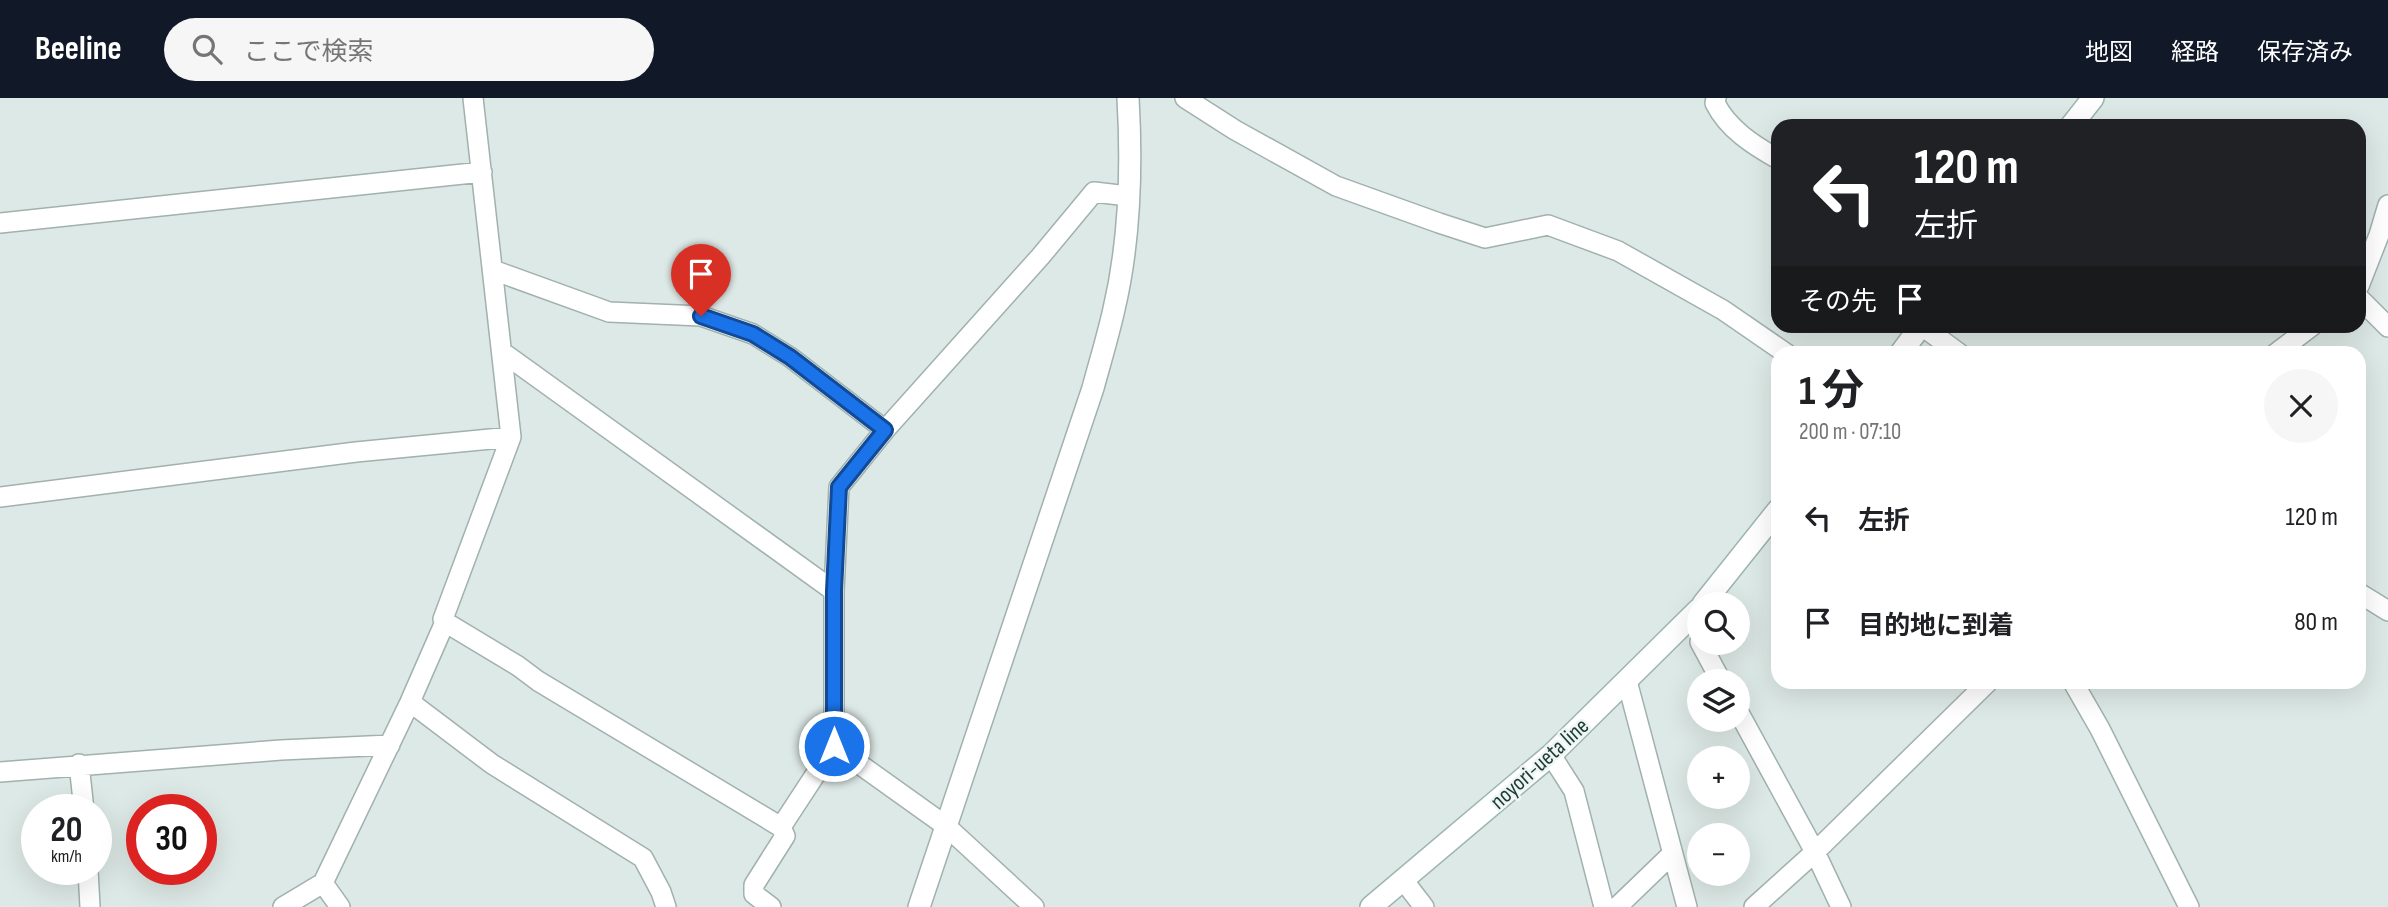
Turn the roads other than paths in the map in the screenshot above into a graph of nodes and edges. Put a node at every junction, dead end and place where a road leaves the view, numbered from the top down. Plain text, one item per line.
1 (473, 98) edge
2 (1128, 98) edge
3 (1185, 98) edge
4 (1716, 98) edge
5 (2091, 99) edge
6 (2076, 119) edge
7 (1771, 155) edge
8 (482, 172) junction
9 (1128, 196) junction
10 (2388, 205) edge
11 (0, 223) edge
12 (2366, 268) edge
13 (493, 270) junction
14 (2366, 305) edge
15 (2388, 327) edge
16 (1932, 333) edge
17 (2303, 333) edge
18 (1775, 346) edge
19 (1949, 346) edge
20 (2286, 346) edge
21 (502, 352) junction
22 (885, 430) junction
23 (511, 437) junction
24 (0, 497) edge
25 (1771, 519) edge
26 (834, 591) junction
27 (1713, 592) edge
28 (2366, 597) edge
29 (2388, 611) edge
30 (1687, 621) edge
31 (445, 622) junction
32 (1627, 681) junction
33 (1982, 689) edge
34 (2077, 689) edge
35 (410, 702) junction
36 (1749, 732) edge
37 (390, 745) junction
38 (834, 746) junction
39 (1551, 755) junction
40 (79, 764) junction
41 (0, 772) edge
42 (82, 794) edge
43 (946, 826) junction
44 (781, 827) junction
45 (1815, 852) junction
46 (1672, 854) junction
47 (1404, 881) junction
48 (323, 883) junction
49 (89, 885) edge
50 (90, 907) edge
51 (283, 907) edge
52 (340, 907) edge
53 (666, 907) edge
54 (771, 907) edge
55 (919, 907) edge
56 (1034, 907) edge
57 (1371, 907) edge
58 (1424, 907) edge
59 (1604, 907) edge
60 (1617, 907) edge
61 (1687, 907) edge
62 (1754, 907) edge
63 (1841, 907) edge
64 (2189, 907) edge

1 - 8 street
2 - 9 street
3 - 18 street
4 - 7 street
5 - 6 street
8 - 11 street
8 - 13 street
9 - 22 street
9 - 43 street
10 - 12 street
13 - 21 street
13 - 22 street
14 - 15 street
16 - 19 street
17 - 20 street
21 - 23 street
21 - 26 street
22 - 26 street
23 - 24 street
23 - 31 street
25 - 27 street, noyori-ueta line
26 - 38 street
28 - 29 street
30 - 32 street, noyori-ueta line
31 - 35 street
31 - 44 street
32 - 39 street, noyori-ueta line
32 - 46 street
33 - 45 street
34 - 64 street
35 - 37 street
35 - 53 street
36 - 45 street
37 - 40 street
37 - 48 street
38 - 43 street
38 - 44 street
39 - 47 street, noyori-ueta line
39 - 59 street
40 - 41 street
40 - 42 street
43 - 55 street
43 - 56 street
44 - 54 street
45 - 62 street
45 - 63 street
46 - 60 street
46 - 61 street
47 - 57 street, noyori-ueta line
47 - 58 street
48 - 51 street
48 - 52 street
49 - 50 street

